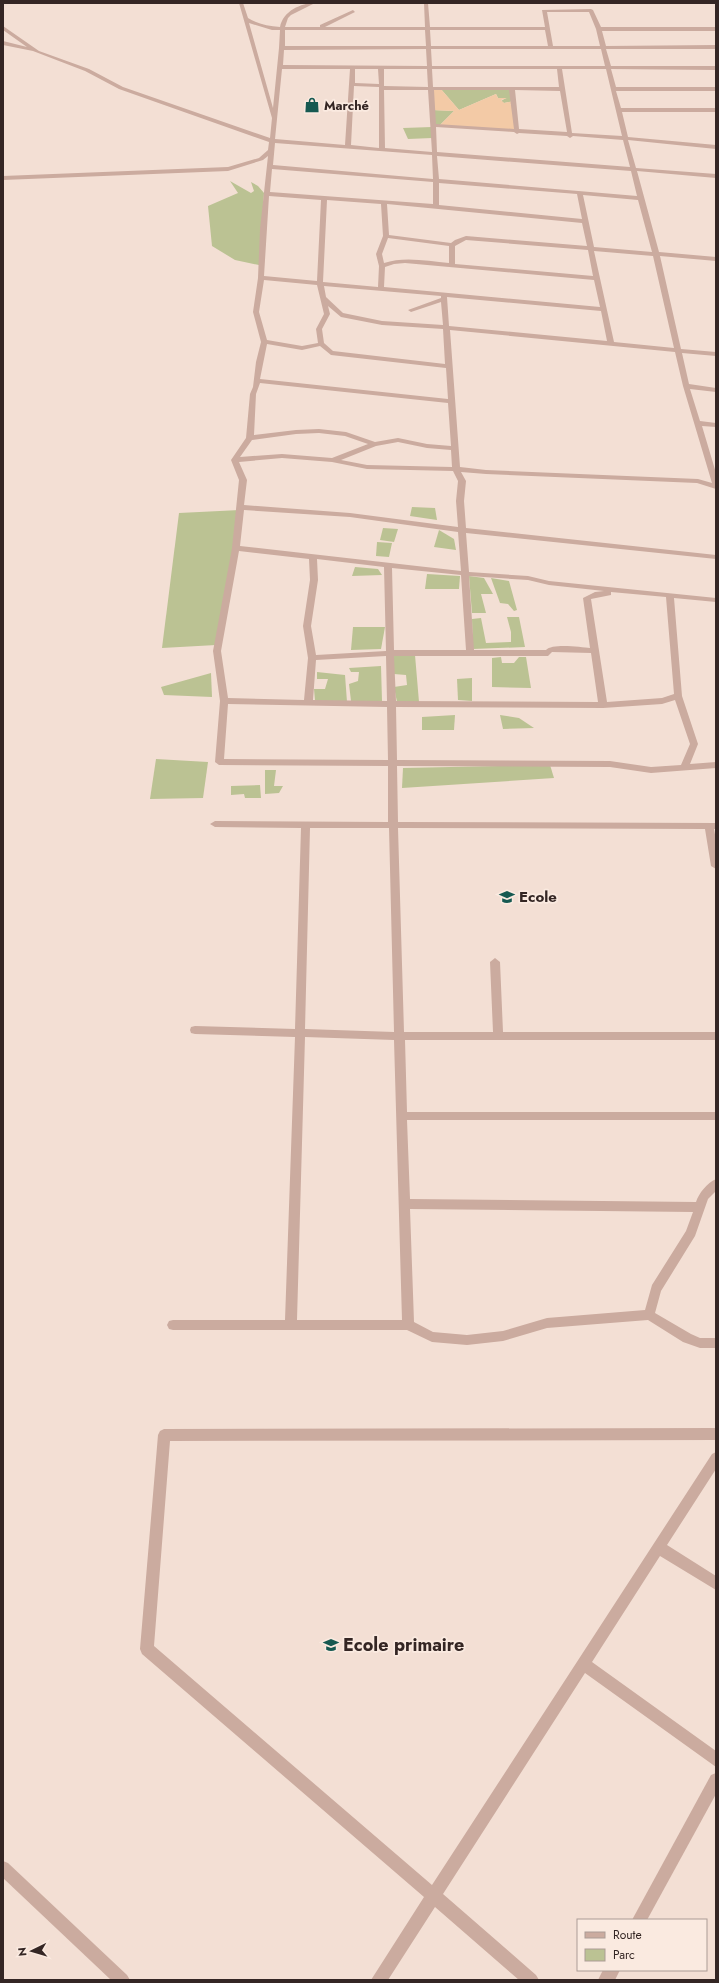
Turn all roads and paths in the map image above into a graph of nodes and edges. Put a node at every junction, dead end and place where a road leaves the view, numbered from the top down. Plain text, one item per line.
1 (241, 3) edge
2 (313, 3) edge
3 (426, 3) edge
4 (353, 11) dead end
5 (246, 19) junction
6 (3, 28) edge
7 (282, 28) junction
8 (317, 28) junction
9 (428, 28) junction
10 (716, 28) edge
11 (547, 29) junction
12 (600, 29) junction
13 (3, 44) edge
14 (282, 48) junction
15 (429, 48) junction
16 (551, 48) junction
17 (604, 48) junction
18 (716, 48) edge
19 (37, 52) junction
20 (280, 67) junction
21 (353, 67) junction
22 (380, 68) junction
23 (430, 68) junction
24 (559, 68) junction
25 (608, 68) junction
26 (716, 68) edge
27 (352, 84) junction
28 (381, 87) junction
29 (431, 88) junction
30 (512, 89) junction
31 (561, 89) junction
32 (614, 89) junction
33 (716, 89) edge
34 (619, 110) junction
35 (716, 110) edge
36 (275, 122) junction
37 (433, 125) junction
38 (517, 132) junction
39 (570, 136) junction
40 (625, 138) junction
41 (273, 140) junction
42 (348, 147) junction
43 (716, 147) edge
44 (382, 149) junction
45 (272, 151) junction
46 (435, 154) junction
47 (270, 167) junction
48 (634, 170) junction
49 (716, 176) edge
50 (3, 178) edge
51 (436, 181) junction
52 (579, 192) junction
53 (267, 194) junction
54 (324, 198) junction
55 (641, 198) junction
56 (384, 202) junction
57 (436, 206) junction
58 (585, 221) junction
59 (386, 236) junction
60 (452, 246) junction
61 (591, 248) junction
62 (656, 254) junction
63 (716, 259) edge
64 (382, 266) junction
65 (452, 266) junction
66 (262, 278) junction
67 (597, 278) junction
68 (320, 284) junction
69 (382, 289) junction
70 (428, 297) dead end
71 (444, 297) junction
72 (325, 299) junction
73 (434, 303) junction
74 (604, 309) junction
75 (411, 310) dead end
76 (445, 314) junction
77 (446, 328) junction
78 (264, 342) junction
79 (321, 344) junction
80 (611, 344) junction
81 (678, 350) junction
82 (716, 354) edge
83 (448, 366) junction
84 (256, 381) junction
85 (686, 386) junction
86 (716, 390) edge
87 (450, 401) junction
88 (698, 423) junction
89 (716, 425) edge
90 (250, 438) junction
91 (374, 444) junction
92 (455, 448) junction
93 (235, 460) junction
94 (332, 460) junction
95 (456, 469) junction
96 (716, 486) edge
97 (240, 507) junction
98 (462, 530) junction
99 (236, 548) junction
100 (313, 556) junction
101 (716, 557) edge
102 (388, 565) junction
103 (464, 573) junction
104 (639, 592) junction
105 (670, 595) junction
106 (716, 600) edge
107 (594, 650) junction
108 (389, 652) junction
109 (470, 652) junction
110 (312, 658) junction
111 (678, 696) junction
112 (224, 702) junction
113 (308, 703) junction
114 (391, 704) junction
115 (603, 705) junction
116 (393, 762) junction
117 (716, 765) edge
118 (684, 767) junction
119 (215, 824) dead end
120 (306, 825) junction
121 (393, 825) junction
122 (712, 826) edge
123 (716, 866) edge
124 (494, 962) dead end
125 (195, 1030) dead end
126 (300, 1033) junction
127 (400, 1036) junction
128 (498, 1036) junction
129 (716, 1036) edge
130 (402, 1116) junction
131 (716, 1116) edge
132 (716, 1184) edge
133 (405, 1204) junction
134 (700, 1208) junction
135 (648, 1315) junction
136 (173, 1325) dead end
137 (291, 1325) junction
138 (408, 1325) junction
139 (716, 1343) edge
140 (716, 1434) edge
141 (716, 1458) edge
142 (658, 1547) junction
143 (716, 1583) edge
144 (583, 1664) junction
145 (716, 1760) edge
146 (716, 1780) edge
147 (3, 1868) edge
148 (433, 1896) junction
149 (640, 1919) edge
150 (611, 1971) edge
151 (118, 1978) edge
152 (379, 1980) edge
153 (531, 1980) edge
154 (606, 1980) edge

1 - 5 street
2 - 7 street
3 - 9 street
4 - 8 street
5 - 7 street
5 - 36 street
6 - 19 street
7 - 8 street
7 - 14 street
8 - 9 street
9 - 11 street
9 - 15 street
10 - 12 street
11 - 12 street
11 - 16 street
12 - 17 street
13 - 19 street
14 - 15 street
14 - 20 street
15 - 16 street
15 - 23 street
16 - 17 street
17 - 18 street
17 - 25 street
19 - 41 street
20 - 21 street
20 - 36 street
21 - 22 street
21 - 27 street
22 - 23 street
22 - 28 street
23 - 24 street
23 - 29 street
24 - 25 street
24 - 31 street
25 - 26 street
25 - 32 street
27 - 28 street
27 - 42 street
28 - 29 street
28 - 44 street
29 - 30 street
29 - 37 street
30 - 31 street
30 - 38 street
31 - 39 street
32 - 33 street
32 - 34 street
34 - 35 street
34 - 40 street
36 - 41 street
37 - 38 street
37 - 46 street
38 - 39 street
39 - 40 street
40 - 43 street
40 - 48 street
41 - 42 street
41 - 45 street
42 - 44 street
44 - 46 street
45 - 47 street
45 - 50 street
46 - 48 street
46 - 51 street
47 - 51 street
47 - 53 street
48 - 49 street
48 - 55 street
51 - 52 street
51 - 57 street
52 - 55 street
52 - 58 street
53 - 54 street
53 - 66 street
54 - 56 street
54 - 68 street
55 - 62 street
56 - 57 street
56 - 59 street
57 - 58 street
58 - 61 street
59 - 60 street
59 - 64 street
60 - 61 street
60 - 65 street
61 - 62 street
61 - 67 street
62 - 63 street
62 - 81 street
64 - 65 street
64 - 69 street
65 - 67 street
66 - 68 street
66 - 78 street
67 - 74 street
68 - 69 street
68 - 72 street
69 - 71 street
70 - 73 street
71 - 73 street
71 - 74 street
71 - 76 street
72 - 77 street
72 - 79 street
73 - 75 street
73 - 76 street
74 - 80 street
76 - 77 street
77 - 80 street
77 - 83 street
78 - 79 street
78 - 84 street
79 - 83 street
80 - 81 street
81 - 82 street
81 - 85 street
83 - 87 street
84 - 87 street
84 - 90 street
85 - 86 street
85 - 88 street
87 - 92 street
88 - 89 street
88 - 96 street
90 - 91 street
90 - 93 street
91 - 92 street
91 - 94 street
92 - 95 street
93 - 94 street
93 - 97 street
94 - 95 street
95 - 96 street
95 - 98 street
97 - 98 street
97 - 99 street
98 - 101 street
98 - 103 street
99 - 100 street
99 - 112 street
100 - 102 street
100 - 110 street
102 - 103 street
102 - 108 street
103 - 104 street
103 - 109 street
104 - 105 street
104 - 107 street
105 - 106 street
105 - 111 street
107 - 109 street
107 - 115 street
108 - 109 street
108 - 110 street
108 - 114 street
110 - 113 street
111 - 115 street
111 - 118 street
112 - 113 street
112 - 116 street
113 - 114 street
114 - 115 street
114 - 116 street
116 - 118 street
116 - 121 street
117 - 118 street
119 - 120 street
120 - 121 street
120 - 126 street
121 - 122 street
121 - 127 street
122 - 123 street
124 - 128 street
125 - 126 street
126 - 127 street
126 - 137 street
127 - 128 street
127 - 130 street
128 - 129 street
130 - 131 street
130 - 133 street
132 - 134 street
133 - 134 street
133 - 138 street
134 - 135 street
135 - 138 street
135 - 139 street
136 - 137 street
137 - 138 street
140 - 148 street
141 - 142 street
142 - 143 street
142 - 144 street
144 - 145 street
144 - 148 street
146 - 149 street
147 - 151 street
148 - 152 street
148 - 153 street
150 - 154 street

